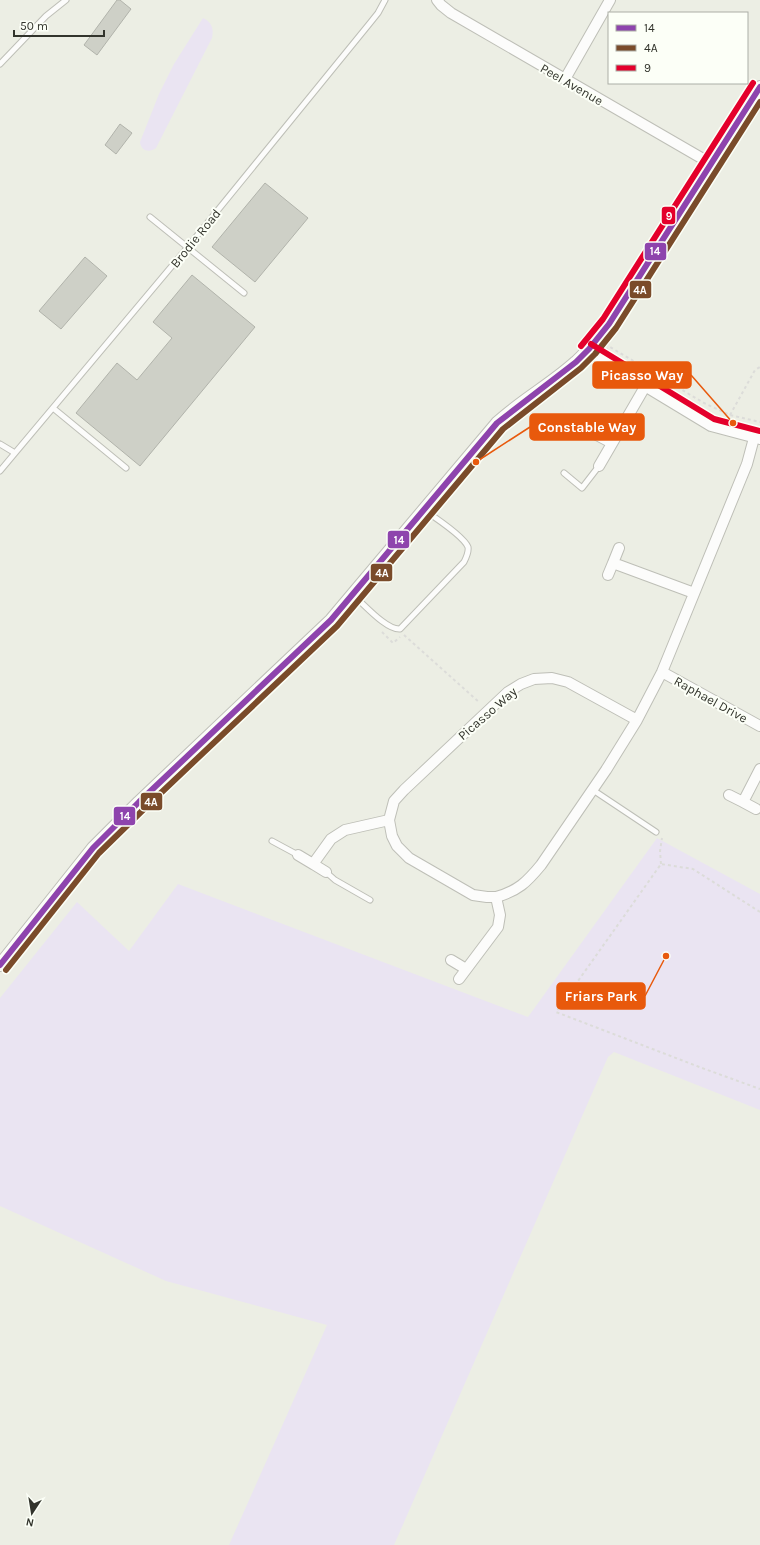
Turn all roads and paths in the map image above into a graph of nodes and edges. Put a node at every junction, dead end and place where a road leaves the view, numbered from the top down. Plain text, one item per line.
1 (66, 0) edge
2 (385, 0) edge
3 (438, 0) edge
4 (610, 0) edge
5 (0, 64) edge
6 (565, 80) junction
7 (760, 87) edge
8 (710, 163) junction
9 (150, 217) dead end
10 (187, 248) junction
11 (244, 293) dead end
12 (587, 351) junction
13 (599, 358) junction
14 (760, 367) edge
15 (646, 385) junction
16 (53, 408) junction
17 (730, 415) junction
18 (760, 422) edge
19 (593, 433) dead end
20 (757, 438) edge
21 (612, 443) junction
22 (0, 444) edge
23 (15, 452) junction
24 (599, 466) joint
25 (126, 468) dead end
26 (0, 471) edge
27 (564, 473) dead end
28 (423, 509) junction
29 (618, 548) dead end
30 (613, 563) junction
31 (608, 575) dead end
32 (694, 593) junction
33 (353, 594) junction
34 (382, 632) dead end
35 (662, 672) junction
36 (488, 711) junction
37 (637, 720) junction
38 (760, 726) edge
39 (760, 769) edge
40 (593, 790) junction
41 (729, 795) dead end
42 (742, 802) junction
43 (756, 809) dead end
44 (390, 820) junction
45 (656, 832) joint
46 (272, 841) dead end
47 (298, 855) joint
48 (313, 864) junction
49 (661, 864) junction
50 (326, 872) joint
51 (496, 897) junction
52 (370, 900) dead end
53 (760, 912) edge
54 (451, 960) dead end
55 (0, 965) edge
56 (466, 969) junction
57 (459, 979) dead end
58 (760, 1090) edge

1 - 5 lane
2 - 10 lane, Brodie Road
3 - 6 street, Peel Avenue
4 - 6 street
6 - 8 street, Peel Avenue
7 - 8 street
8 - 12 street
9 - 10 lane
10 - 11 lane
10 - 16 lane, Brodie Road
12 - 13 street
12 - 28 street
13 - 15 street
13 - 17 path
14 - 17 path
15 - 20 street
15 - 21 street
16 - 23 lane, Brodie Road
16 - 25 lane
17 - 18 path
19 - 21 street
20 - 32 street, Picasso Way
21 - 24 street
22 - 23 lane
23 - 26 lane, Brodie Road
24 - 27 lane
28 - 33 street
28 - 33 lane
29 - 30 street
30 - 31 street
30 - 32 street
32 - 35 street, Picasso Way
33 - 55 street
34 - 36 path
35 - 37 street, Picasso Way
35 - 38 street, Raphael Drive
36 - 37 street, Picasso Way
36 - 44 street, Picasso Way
37 - 40 street, Picasso Way
39 - 42 street
40 - 45 lane
40 - 51 street, Picasso Way
41 - 42 street
42 - 43 street
44 - 48 street
44 - 51 street, Picasso Way
45 - 49 path
46 - 47 lane
47 - 48 street
48 - 50 street
49 - 53 path
49 - 58 path
50 - 52 lane
51 - 56 street
54 - 56 street
56 - 57 street

